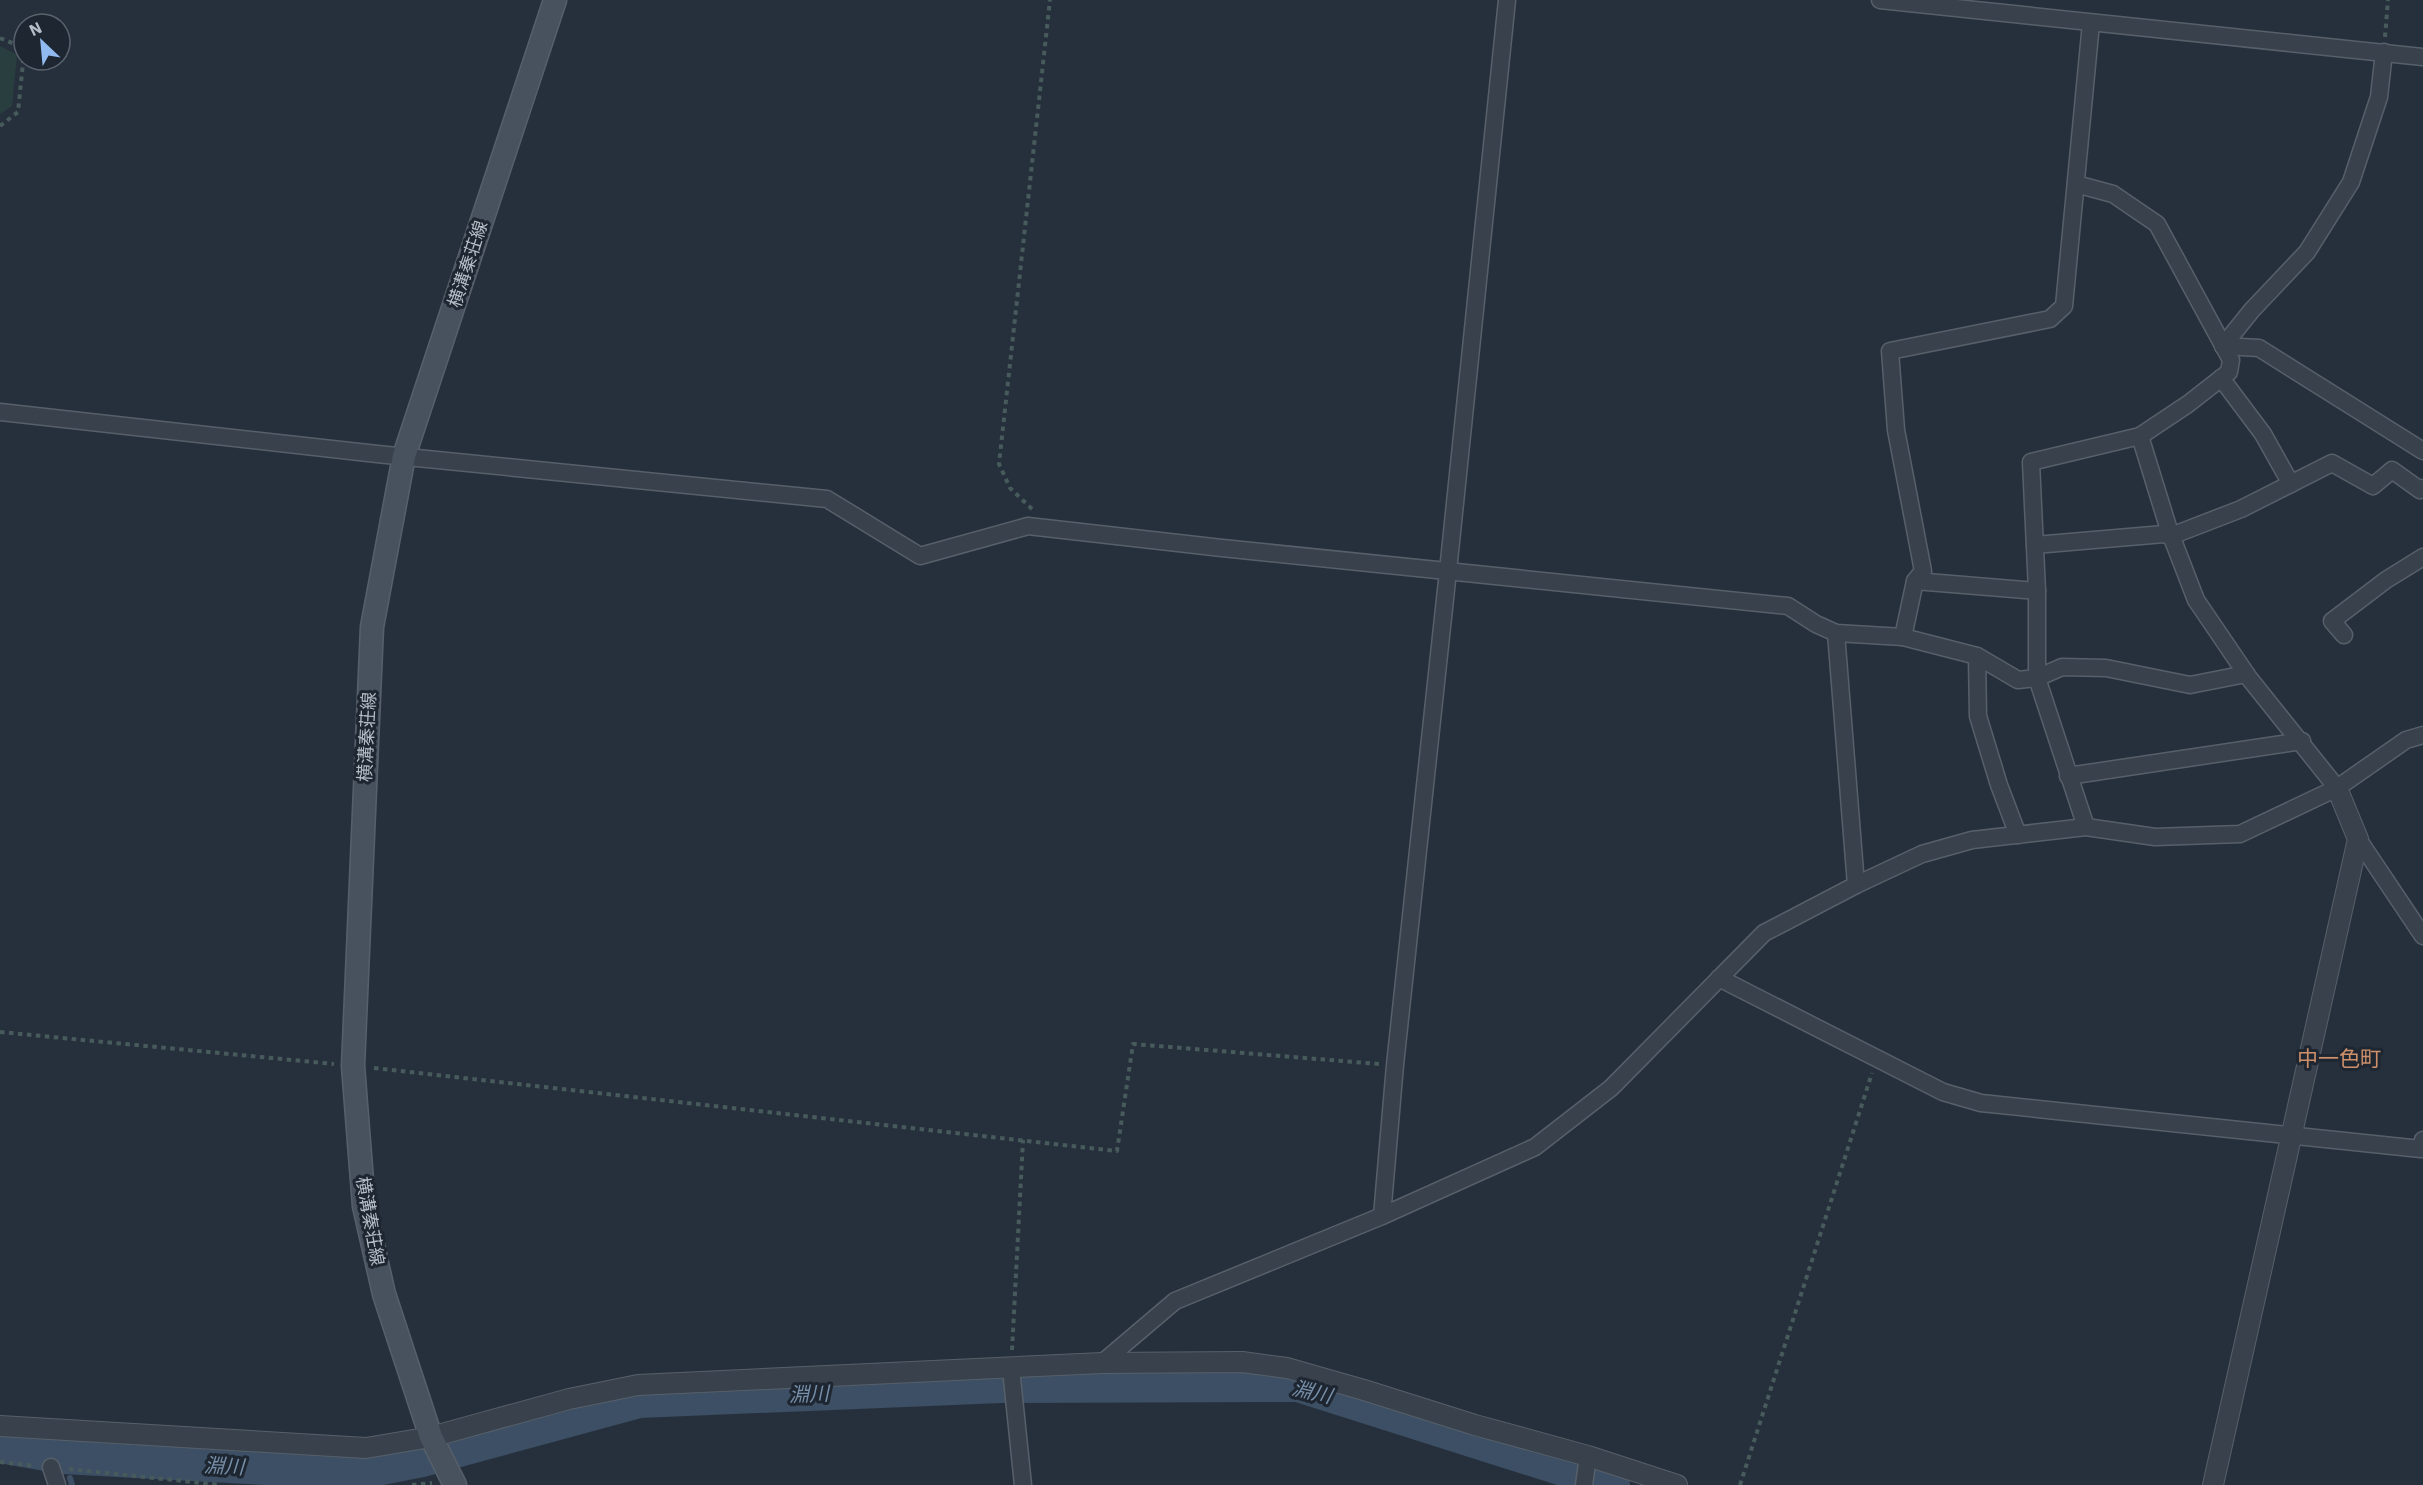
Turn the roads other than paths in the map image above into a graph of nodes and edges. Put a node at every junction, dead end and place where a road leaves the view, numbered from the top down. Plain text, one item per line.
1 (555, 0) edge
2 (1507, 0) edge
3 (1880, 0) edge
4 (2091, 23) junction
5 (2384, 52) junction
6 (2423, 57) edge
7 (2076, 184) junction
8 (2223, 346) junction
9 (2221, 378) junction
10 (0, 412) edge
11 (2140, 436) junction
12 (2423, 451) edge
13 (404, 456) junction
14 (2291, 484) junction
15 (2423, 488) edge
16 (2171, 536) junction
17 (2035, 545) junction
18 (2423, 557) edge
19 (1448, 571) junction
20 (1915, 581) junction
21 (2037, 591) junction
22 (1836, 633) junction
23 (2344, 635) dead end
24 (1903, 637) junction
25 (1977, 656) junction
26 (2246, 674) junction
27 (2037, 678) junction
28 (2423, 735) edge
29 (2302, 741) junction
30 (2068, 776) junction
31 (2337, 788) junction
32 (2086, 828) junction
33 (2018, 835) junction
34 (2358, 839) junction
35 (1856, 885) junction
36 (2423, 936) edge
37 (1719, 978) junction
38 (2291, 1134) junction
39 (2423, 1140) edge
40 (1382, 1216) junction
41 (1102, 1363) junction
42 (1011, 1369) junction
43 (0, 1426) edge
44 (431, 1437) junction
45 (1588, 1456) junction
46 (51, 1467) road end
47 (57, 1485) edge
48 (455, 1485) edge
49 (1023, 1485) edge
50 (1584, 1485) edge
51 (1677, 1485) edge
52 (2213, 1485) edge

1 - 13 main road, 横溝秦荘線
2 - 19 street
3 - 4 street
4 - 5 street
4 - 7 street
5 - 6 street
5 - 8 street
7 - 8 street
7 - 20 street
8 - 9 street
8 - 12 street
9 - 11 street
9 - 14 street
10 - 13 street
11 - 16 street
11 - 17 street
13 - 19 street
13 - 44 main road, 横溝秦荘線
14 - 15 street
14 - 16 street
16 - 17 street
16 - 26 street
17 - 21 street
18 - 23 street
19 - 22 street
19 - 40 street
20 - 21 street
20 - 24 street
21 - 27 street
22 - 24 street
22 - 35 street
24 - 25 street
25 - 27 street
25 - 33 street
26 - 27 street
26 - 29 street
27 - 30 street
28 - 31 street
29 - 30 street
29 - 31 street
30 - 32 street
31 - 32 street
31 - 34 street
32 - 33 street
33 - 35 street
34 - 36 street
34 - 38 street
35 - 37 street
37 - 38 street
37 - 40 street
38 - 39 street
38 - 52 street
40 - 41 street
41 - 42 street
41 - 45 street
42 - 44 street
42 - 49 street
43 - 44 street
44 - 48 main road, 横溝秦荘線
45 - 50 street
45 - 51 street
46 - 47 street

